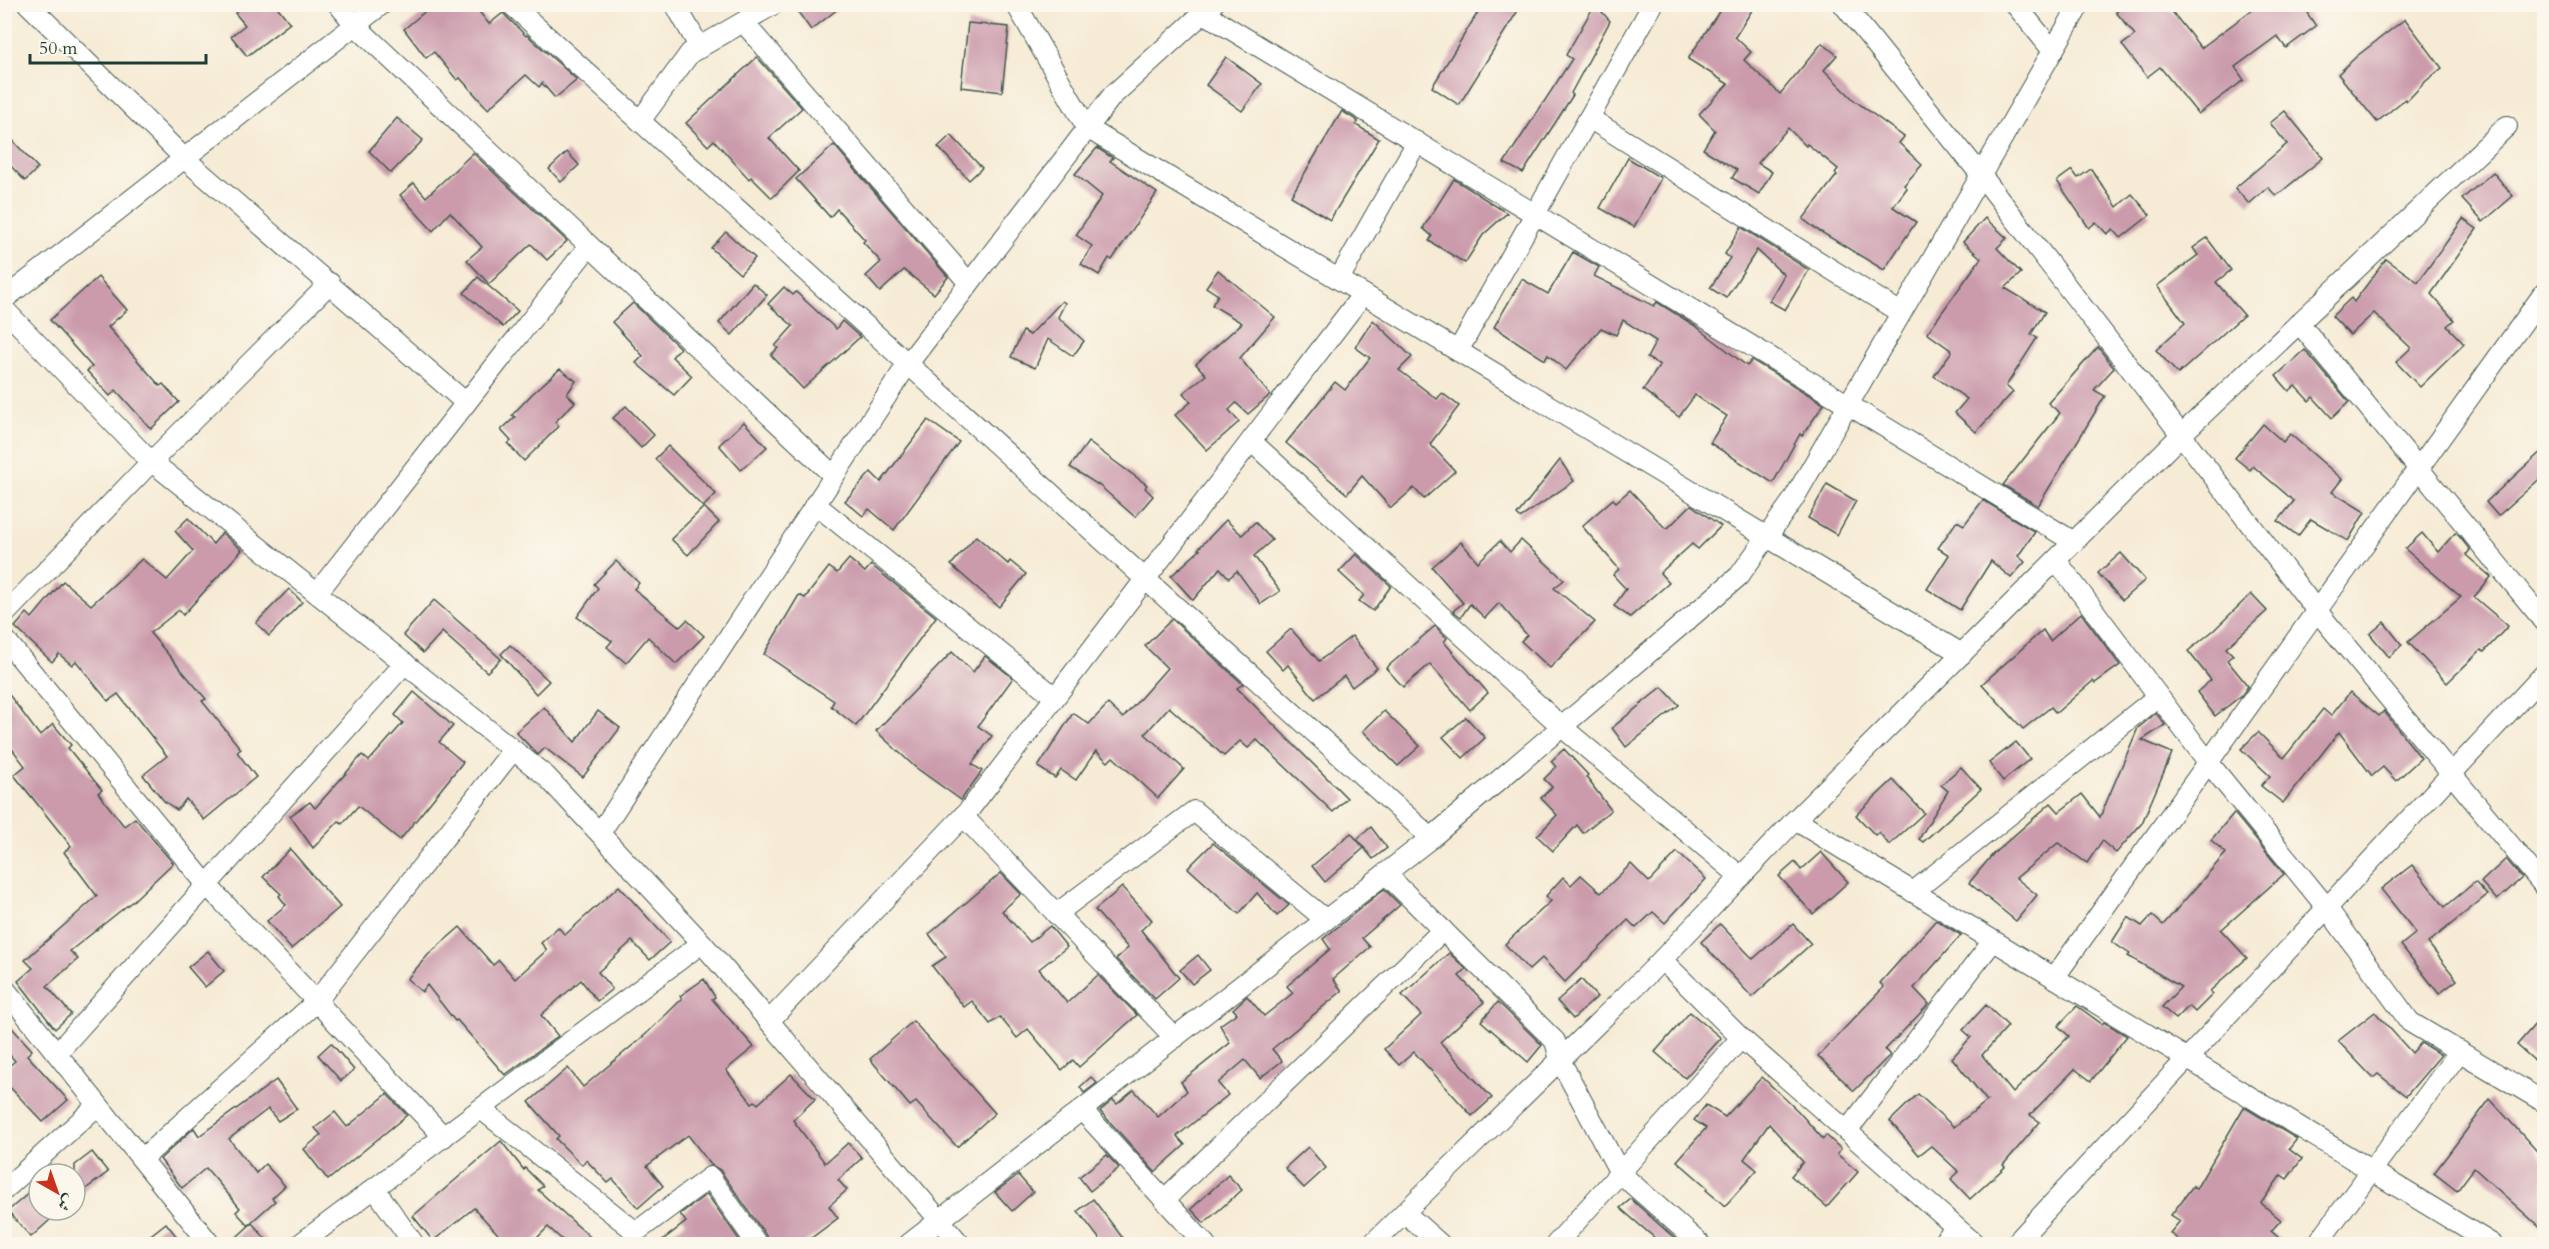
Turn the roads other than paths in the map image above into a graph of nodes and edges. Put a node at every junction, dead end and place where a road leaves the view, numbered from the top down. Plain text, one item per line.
1 (28, 4) edge
2 (338, 4) edge
3 (382, 4) edge
4 (511, 4) edge
5 (675, 4) edge
6 (774, 4) edge
7 (1016, 4) edge
8 (1653, 4) edge
9 (1843, 4) edge
10 (2015, 4) edge
11 (2080, 4) edge
12 (1208, 9) edge
13 (744, 22) junction
14 (356, 26) junction
15 (700, 48) junction
16 (2053, 51) junction
17 (1589, 118) junction
18 (640, 121) junction
19 (2507, 126) dead end
20 (1088, 128) junction
21 (1417, 142) junction
22 (185, 159) junction
23 (1982, 175) junction
24 (1535, 214) junction
25 (589, 246) junction
26 (1339, 279) junction
27 (330, 283) junction
28 (969, 283) junction
29 (2544, 293) edge
30 (1363, 294) junction
31 (4, 299) edge
32 (4, 309) edge
33 (1901, 313) junction
34 (2299, 323) junction
35 (1458, 351) junction
36 (907, 364) junction
37 (466, 403) junction
38 (1848, 405) junction
39 (2182, 434) junction
40 (1251, 441) junction
41 (152, 461) junction
42 (2419, 468) junction
43 (834, 476) junction
44 (815, 504) junction
45 (1767, 537) junction
46 (2074, 542) junction
47 (2056, 560) junction
48 (1145, 579) junction
49 (317, 594) junction
50 (2317, 611) junction
51 (4, 615) edge
52 (2544, 621) edge
53 (4, 638) edge
54 (1962, 654) junction
55 (405, 663) junction
56 (2544, 674) edge
57 (2158, 696) junction
58 (1055, 697) junction
59 (1562, 727) junction
60 (513, 750) junction
61 (2208, 762) junction
62 (2451, 774) junction
63 (963, 816) junction
64 (1795, 820) junction
65 (600, 833) junction
66 (1431, 838) junction
67 (1386, 874) junction
68 (1741, 877) junction
69 (207, 885) junction
70 (2544, 886) edge
71 (1913, 892) junction
72 (2327, 908) junction
73 (1056, 914) junction
74 (1326, 920) junction
75 (1443, 930) junction
76 (1993, 941) junction
77 (702, 943) junction
78 (1662, 960) junction
79 (2054, 978) junction
80 (4, 988) edge
81 (316, 1002) junction
82 (769, 1021) junction
83 (1175, 1038) junction
84 (1741, 1038) junction
85 (2460, 1051) junction
86 (57, 1053) junction
87 (2187, 1059) junction
88 (1560, 1060) junction
89 (2544, 1102) edge
90 (98, 1105) junction
91 (481, 1109) junction
92 (1082, 1110) junction
93 (1847, 1131) junction
94 (444, 1137) junction
95 (142, 1159) junction
96 (2371, 1171) junction
97 (1620, 1173) junction
98 (375, 1189) junction
99 (4, 1190) edge
100 (1164, 1200) junction
101 (1405, 1213) junction
102 (939, 1221) junction
103 (1956, 1228) junction
104 (210, 1245) edge
105 (300, 1245) edge
106 (414, 1245) edge
107 (757, 1245) edge
108 (909, 1245) edge
109 (960, 1245) edge
110 (1205, 1245) edge
111 (1372, 1245) edge
112 (1440, 1245) edge
113 (1556, 1245) edge
114 (1700, 1245) edge
115 (1941, 1245) edge
116 (1975, 1245) edge
117 (2014, 1245) edge
118 (2317, 1245) edge
119 (2492, 1245) edge

1 - 22 street
2 - 14 street
3 - 14 street
4 - 18 street
5 - 15 street
6 - 13 street
7 - 20 street
8 - 17 street
9 - 23 street
10 - 16 street
11 - 16 street
12 - 20 street
12 - 21 street
13 - 15 street
13 - 28 street
14 - 22 street
14 - 25 street
15 - 18 street
16 - 23 street
17 - 24 street
17 - 33 street
18 - 36 street
19 - 34 street
20 - 26 street
20 - 28 street
21 - 24 street
21 - 26 street
22 - 27 street
22 - 31 street
23 - 33 street
23 - 39 street
24 - 35 street
24 - 38 street
25 - 37 street
25 - 43 street
26 - 30 street
27 - 37 street
27 - 41 street
28 - 36 street
29 - 42 street
30 - 35 street
30 - 40 street
32 - 41 street
33 - 38 street
34 - 39 street
34 - 42 street
35 - 45 street
36 - 43 street
36 - 48 street
37 - 49 street
38 - 45 street
38 - 46 street
39 - 46 street
39 - 50 street
40 - 48 street
40 - 59 street
41 - 49 street
41 - 51 street
42 - 50 street
42 - 52 street
43 - 44 street
44 - 58 street
44 - 65 street
45 - 54 street
45 - 59 street
46 - 47 street
47 - 54 street
47 - 57 street
48 - 58 street
48 - 66 street
49 - 55 street
50 - 61 street
50 - 62 street
53 - 69 street
54 - 64 street
55 - 60 street
55 - 69 street
56 - 62 street
57 - 61 street
57 - 71 street
58 - 63 street
59 - 66 street
59 - 68 street
60 - 65 street
60 - 81 street
61 - 72 street
61 - 79 street
62 - 70 street
62 - 72 street
63 - 73 street
63 - 82 street
64 - 68 street
64 - 71 street
65 - 77 street
66 - 67 street
67 - 74 street
67 - 75 street
68 - 78 street
69 - 81 street
69 - 86 street
71 - 76 street
72 - 85 street
72 - 87 street
73 - 74 street
73 - 83 street
74 - 83 street
75 - 88 street
75 - 100 street
76 - 79 street
76 - 93 street
77 - 82 street
77 - 91 street
78 - 84 street
78 - 88 street
79 - 87 street
80 - 86 street
81 - 94 street
81 - 95 street
82 - 102 street
83 - 92 street
84 - 93 street
84 - 97 street
85 - 89 street
85 - 96 street
86 - 90 street
87 - 96 street
87 - 117 street
88 - 97 street
88 - 101 street
90 - 95 street
90 - 99 street
91 - 94 street
91 - 107 street
92 - 100 street
92 - 102 street
93 - 103 street
94 - 98 street
95 - 104 street
96 - 118 street
96 - 119 street
97 - 113 street
97 - 114 street
98 - 105 street
98 - 106 street
100 - 110 street
101 - 111 street
101 - 112 street
102 - 108 street
102 - 109 street
103 - 115 street
103 - 116 street

